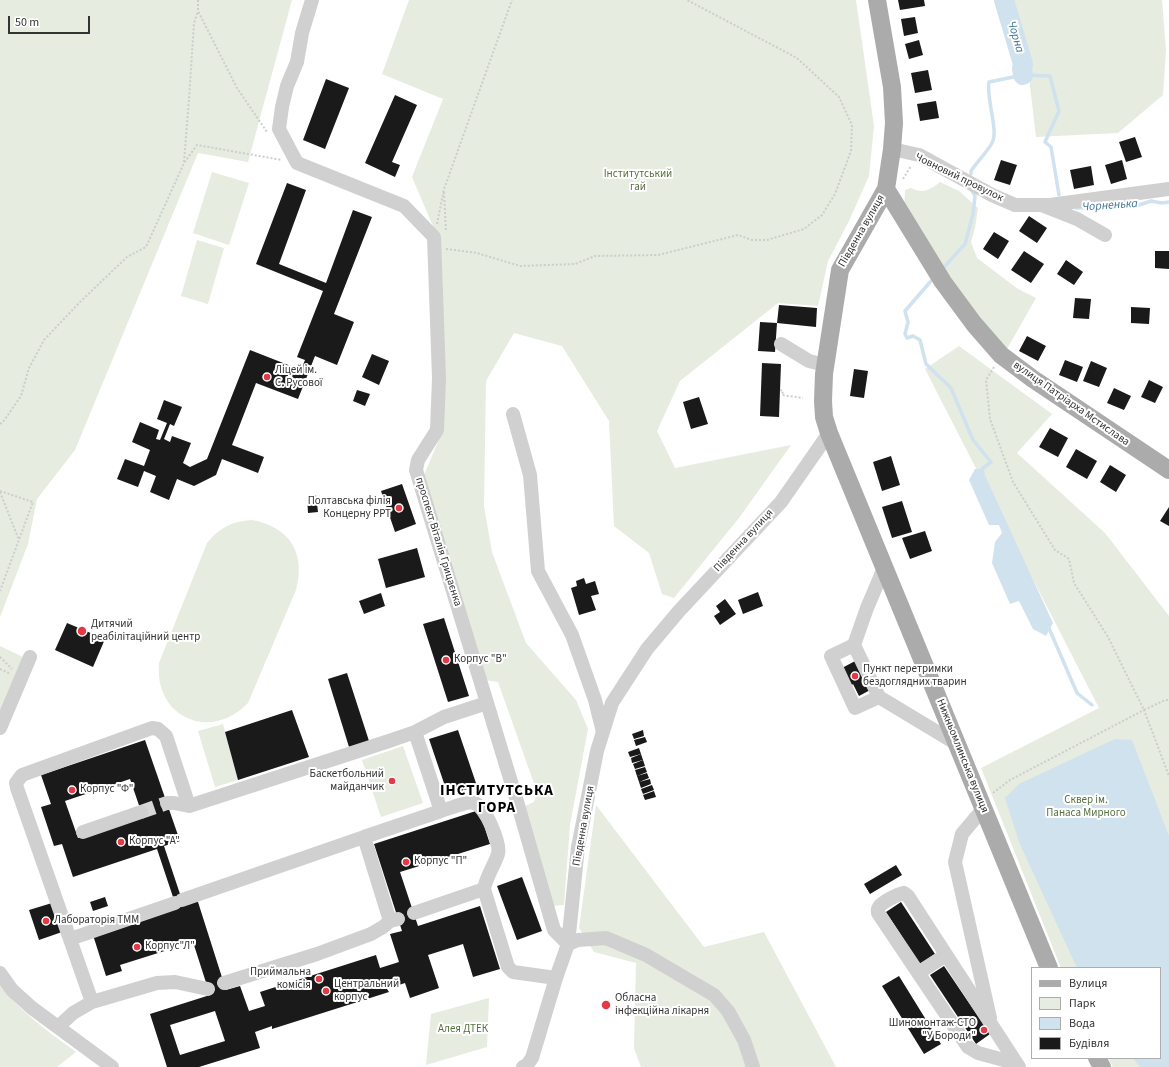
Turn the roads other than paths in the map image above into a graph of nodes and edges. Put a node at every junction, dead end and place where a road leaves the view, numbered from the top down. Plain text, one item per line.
1 (312, 0) edge
2 (877, 0) edge
3 (892, 149) junction
4 (894, 187) junction
5 (1169, 189) edge
6 (1040, 205) junction
7 (1105, 235) dead end
8 (781, 344) dead end
9 (825, 365) junction
10 (513, 414) dead end
11 (829, 433) junction
12 (1169, 470) edge
13 (884, 568) junction
14 (854, 645) junction
15 (30, 657) dead end
16 (879, 697) junction
17 (487, 703) junction
18 (0, 728) edge
19 (415, 732) junction
20 (603, 732) junction
21 (957, 744) junction
22 (167, 803) tunnel mouth
23 (982, 805) junction
24 (189, 806) junction
25 (440, 811) junction
26 (141, 812) tunnel mouth
27 (83, 832) dead end
28 (364, 837) junction
29 (484, 889) junction
30 (414, 914) dead end
31 (70, 939) junction
32 (568, 944) junction
33 (946, 955) junction
34 (1049, 967) edge
35 (0, 973) edge
36 (918, 973) junction
37 (556, 978) junction
38 (224, 983) dead end
39 (208, 988) dead end
40 (92, 1002) junction
41 (991, 1025) junction
42 (58, 1028) junction
43 (1017, 1065) edge
44 (112, 1067) edge
45 (523, 1067) edge
46 (753, 1067) edge

1 - 17 street, проспект Віталія Грицаєнка
2 - 3 main road, Південна вулиця
3 - 4 main road, Південна вулиця
3 - 6 street, Човновий провулок
4 - 9 main road, Південна вулиця
4 - 12 main road, вулиця Патріарха Мстислава
5 - 6 street, Човновий провулок
6 - 7 street
8 - 9 street
9 - 11 main road, Південна вулиця
10 - 20 street
11 - 13 main road, Нижньомлинська вулиця
11 - 20 street, Південна вулиця
13 - 14 street
13 - 21 main road, Нижньомлинська вулиця
14 - 16 street
14 - 16 street
15 - 18 street
16 - 21 street
17 - 19 street
17 - 32 street, проспект Віталія Грицаєнка
19 - 24 street
19 - 25 street
20 - 32 street, Південна вулиця
21 - 23 main road, Нижньомлинська вулиця
22 - 24 street
23 - 34 main road, Нижньомлинська вулиця
23 - 41 street
24 - 31 street
25 - 28 street
25 - 29 street
26 - 27 street
28 - 31 street
28 - 38 street
29 - 30 street
29 - 37 street
31 - 40 street
32 - 37 street, Південна вулиця
32 - 46 street
33 - 36 street
33 - 36 street
33 - 41 street
35 - 42 street
36 - 43 street
37 - 45 street, Південна вулиця
39 - 40 street
40 - 42 street
41 - 43 street
42 - 44 street

